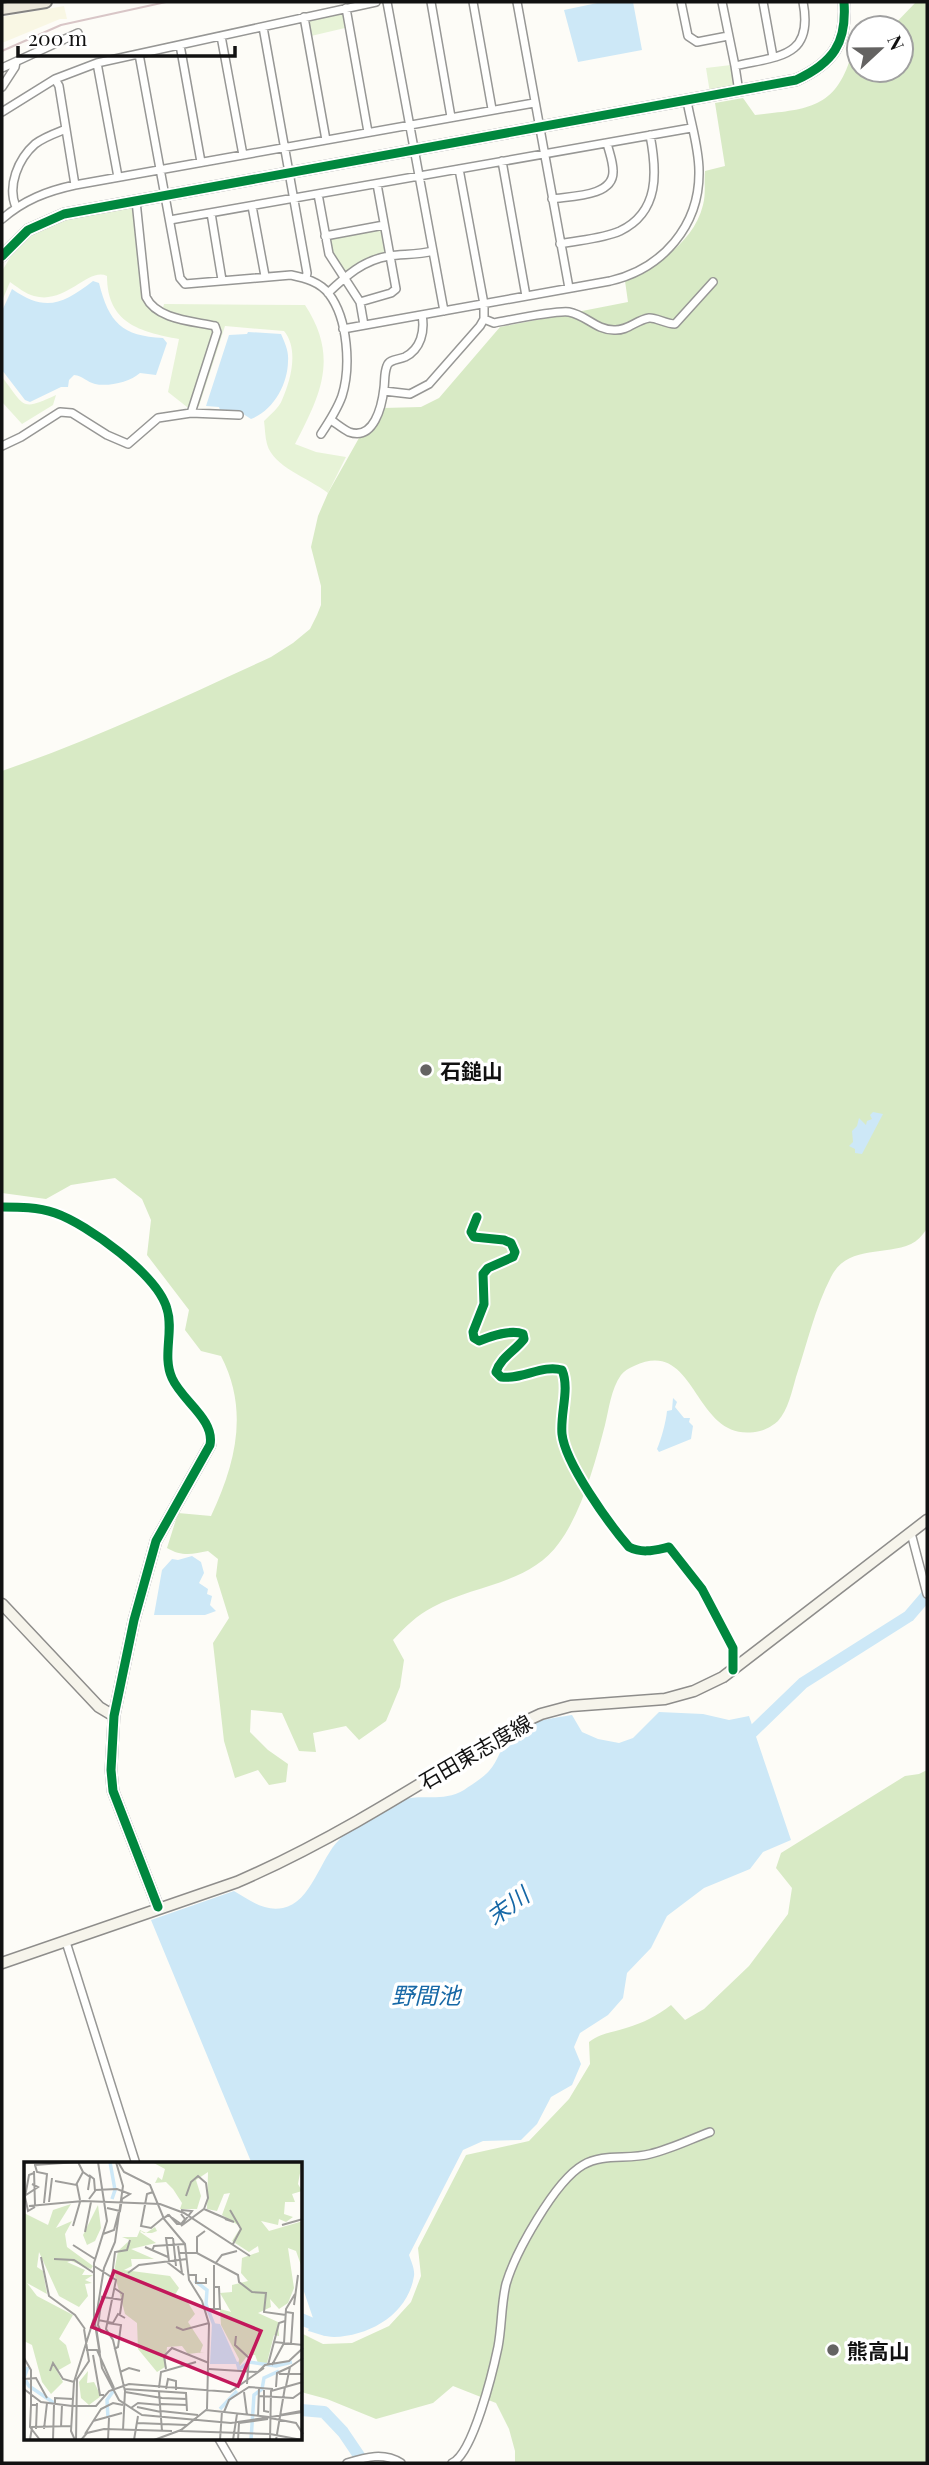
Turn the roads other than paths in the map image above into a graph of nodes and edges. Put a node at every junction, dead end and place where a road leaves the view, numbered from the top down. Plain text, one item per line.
1 (46, 2) edge
2 (376, 2) edge
3 (387, 2) edge
4 (431, 2) edge
5 (473, 2) edge
6 (517, 2) edge
7 (681, 2) edge
8 (722, 2) edge
9 (763, 2) edge
10 (803, 2) edge
11 (844, 2) edge
12 (346, 8) junction
13 (2, 9) edge
14 (304, 17) junction
15 (263, 27) junction
16 (78, 33) dead end
17 (221, 36) junction
18 (728, 36) junction
19 (180, 45) junction
20 (139, 54) junction
21 (773, 57) junction
22 (16, 62) junction
23 (97, 63) junction
24 (735, 66) junction
25 (2, 68) edge
26 (55, 79) junction
27 (2, 87) edge
28 (739, 92) junction
29 (687, 101) junction
30 (534, 103) junction
31 (492, 109) junction
32 (2, 113) edge
33 (451, 117) junction
34 (409, 125) junction
35 (539, 127) junction
36 (691, 128) junction
37 (66, 129) junction
38 (368, 132) junction
39 (650, 135) junction
40 (326, 140) junction
41 (607, 143) junction
42 (285, 148) junction
43 (414, 151) junction
44 (545, 154) junction
45 (243, 155) junction
46 (502, 161) junction
47 (201, 162) junction
48 (459, 169) junction
49 (160, 170) junction
50 (290, 174) junction
51 (419, 176) junction
52 (118, 177) junction
53 (377, 184) junction
54 (75, 185) junction
55 (318, 194) junction
56 (165, 195) junction
57 (295, 198) junction
58 (552, 199) junction
59 (136, 201) junction
60 (252, 206) junction
61 (16, 207) junction
62 (211, 213) junction
63 (2, 219) edge
64 (170, 220) junction
65 (384, 226) junction
66 (325, 236) junction
67 (560, 244) junction
68 (433, 251) junction
69 (2, 256) edge
70 (389, 256) junction
71 (265, 276) junction
72 (306, 278) junction
73 (345, 278) junction
74 (222, 280) junction
75 (713, 282) dead end
76 (569, 288) junction
77 (328, 293) junction
78 (526, 296) junction
79 (360, 302) junction
80 (484, 304) junction
81 (444, 311) junction
82 (422, 315) junction
83 (484, 319) junction
84 (364, 325) junction
85 (343, 329) junction
86 (384, 391) junction
87 (191, 413) junction
88 (239, 415) dead end
89 (331, 420) junction
90 (321, 434) dead end
91 (2, 446) edge
92 (2, 1207) edge
93 (477, 1217) dead end
94 (211, 1445) joint
95 (927, 1520) edge
96 (911, 1533) junction
97 (927, 1594) edge
98 (2, 1604) edge
99 (733, 1670) junction
100 (114, 1716) junction
101 (158, 1907) junction
102 (66, 1941) junction
103 (2, 1963) edge
104 (710, 2132) dead end
105 (135, 2162) edge
106 (220, 2440) edge
107 (233, 2463) edge
108 (347, 2463) edge
109 (401, 2463) edge
110 (452, 2463) edge

1 - 13 main road
2 - 12 street
3 - 34 street
4 - 33 street
5 - 31 street
6 - 30 street
7 - 18 street
8 - 18 street
9 - 21 street
10 - 21 street
11 - 28 street
12 - 14 street
12 - 38 street
14 - 15 street
14 - 40 street
15 - 17 street
15 - 42 street
16 - 22 street
17 - 19 street
17 - 45 street
18 - 24 street
19 - 20 street
19 - 47 street
20 - 23 street
20 - 49 street
21 - 24 street
22 - 25 street
22 - 27 street
23 - 26 street
23 - 52 street
24 - 28 street
26 - 32 street
26 - 37 street
28 - 29 street
29 - 35 street
29 - 36 street
30 - 31 street
30 - 35 street
31 - 33 street
33 - 34 street
34 - 38 street
34 - 43 street
35 - 43 street
35 - 44 street
36 - 39 street
36 - 76 street
37 - 54 street
37 - 61 street
38 - 40 street
39 - 41 street
39 - 67 street
40 - 42 street
41 - 44 street
41 - 58 street
42 - 45 street
42 - 50 street
43 - 50 street
43 - 51 street
44 - 46 street
44 - 58 street
45 - 47 street
46 - 48 street
46 - 78 street
47 - 49 street
48 - 51 street
48 - 80 street
49 - 52 street
49 - 56 street
50 - 56 street
50 - 57 street
51 - 53 street
51 - 68 street
52 - 54 street
53 - 55 street
53 - 65 street
54 - 61 street
55 - 57 street
55 - 66 street
56 - 59 street
56 - 64 street
57 - 60 street
57 - 72 street
58 - 67 street
59 - 69 street
59 - 87 street
60 - 62 street
60 - 71 street
61 - 63 street
62 - 64 street
62 - 74 street
64 - 74 street
65 - 66 street
65 - 70 street
66 - 73 street
67 - 76 street
68 - 70 street
68 - 81 street
70 - 73 street
70 - 79 street
71 - 72 street
71 - 74 street
72 - 77 street
73 - 77 street
73 - 79 street
75 - 83 street
76 - 78 street
77 - 85 street
78 - 80 street
79 - 84 street
80 - 81 street
80 - 83 street
81 - 82 street
82 - 84 street
82 - 86 street
83 - 86 street
84 - 85 street
85 - 89 street
86 - 89 street
87 - 88 street
87 - 91 street
89 - 90 street
92 - 94 street
93 - 99 street
94 - 100 street
95 - 96 street, 石田東志度線
96 - 97 street
96 - 99 street, 石田東志度線
98 - 100 street
99 - 101 street, 石田東志度線
100 - 101 street
101 - 102 street, 石田東志度線
102 - 103 street, 石田東志度線
102 - 105 street
104 - 110 street
106 - 107 street
108 - 109 street

